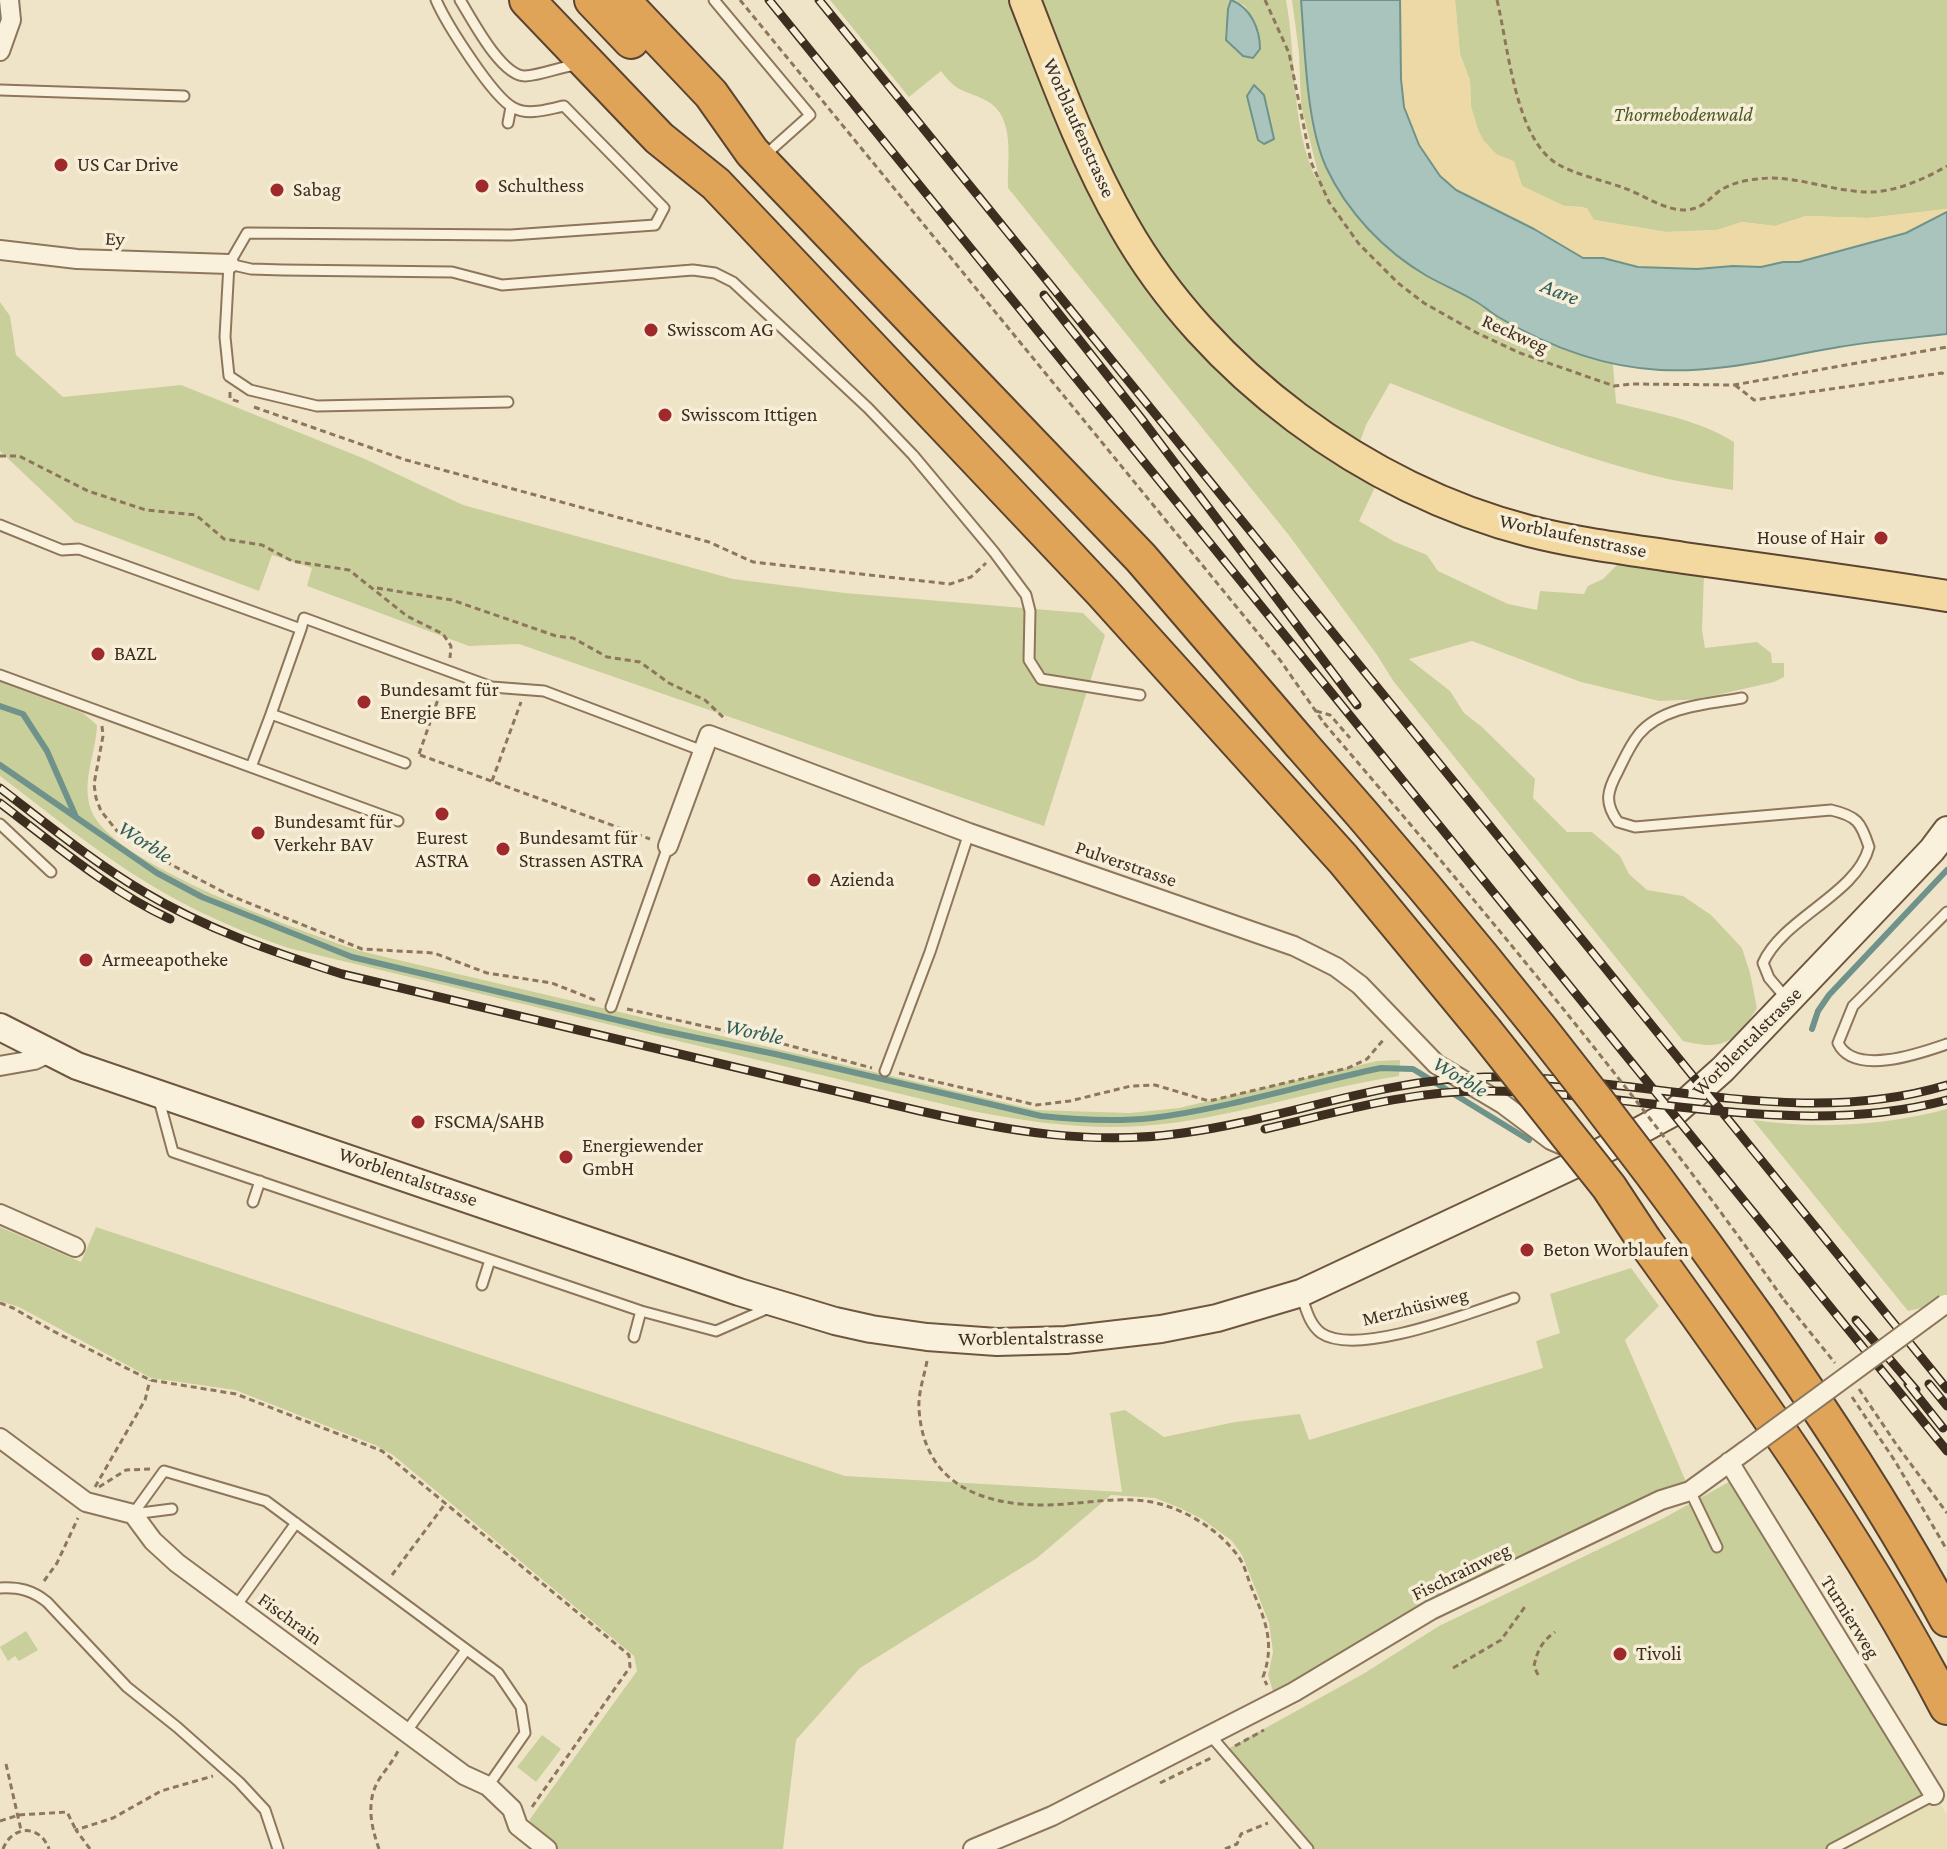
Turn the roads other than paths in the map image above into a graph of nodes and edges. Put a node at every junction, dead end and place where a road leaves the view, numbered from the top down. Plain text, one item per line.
1 (9, 0) edge
2 (436, 0) edge
3 (460, 0) edge
4 (527, 0) edge
5 (555, 0) edge
6 (592, 0) edge
7 (622, 0) edge
8 (714, 0) edge
9 (1025, 0) edge
10 (0, 51) edge
11 (587, 63) junction
12 (0, 90) edge
13 (184, 96) dead end
14 (511, 107) junction
15 (508, 123) dead end
16 (756, 156) junction
17 (716, 184) junction
18 (0, 250) edge
19 (229, 264) junction
20 (508, 402) dead end
21 (0, 525) edge
22 (1947, 596) edge
23 (301, 629) junction
24 (0, 675) edge
25 (1140, 695) dead end
26 (1742, 698) dead end
27 (271, 714) junction
28 (703, 751) junction
29 (405, 763) road end
30 (251, 767) junction
31 (398, 821) dead end
32 (0, 824) edge
33 (1947, 830) edge
34 (969, 833) junction
35 (668, 846) joint
36 (51, 872) dead end
37 (1947, 912) edge
38 (1788, 1000) junction
39 (611, 1007) road end
40 (0, 1027) edge
41 (1947, 1044) edge
42 (49, 1053) junction
43 (0, 1066) edge
44 (885, 1071) road end
45 (158, 1093) junction
46 (1591, 1157) junction
47 (260, 1181) junction
48 (253, 1202) dead end
49 (0, 1214) edge
50 (75, 1247) dead end
51 (490, 1260) junction
52 (482, 1285) dead end
53 (1301, 1293) junction
54 (1514, 1298) dead end
55 (1946, 1303) edge
56 (778, 1304) junction
57 (641, 1311) junction
58 (634, 1337) dead end
59 (0, 1438) edge
60 (1729, 1462) junction
61 (1690, 1491) junction
62 (172, 1509) dead end
63 (133, 1514) junction
64 (296, 1523) junction
65 (1717, 1547) dead end
66 (0, 1588) edge
67 (236, 1606) junction
68 (1947, 1619) edge
69 (466, 1650) junction
70 (1947, 1707) edge
71 (406, 1732) junction
72 (1210, 1735) junction
73 (488, 1786) junction
74 (1934, 1795) joint
75 (278, 1849) edge
76 (547, 1849) edge
77 (973, 1849) edge
78 (1308, 1849) edge
79 (1832, 1849) edge

1 - 10 street
2 - 14 lane
3 - 11 lane
4 - 11 highway
5 - 17 highway
6 - 16 highway
7 - 16 highway
8 - 16 lane
9 - 22 main road, Worblaufenstrasse
11 - 17 highway
12 - 13 lane
14 - 15 lane
14 - 19 lane
16 - 68 highway, bridge
17 - 70 highway, bridge
18 - 19 street, Ey
19 - 20 lane
19 - 25 lane
21 - 23 lane
23 - 27 lane
23 - 28 lane
24 - 30 lane
26 - 38 lane
27 - 29 lane
27 - 30 lane
28 - 34 street, Pulverstrasse
28 - 35 street
30 - 31 lane
32 - 36 lane
33 - 38 main road, Worblentalstrasse
34 - 44 lane
34 - 46 street, Pulverstrasse
35 - 39 lane
37 - 41 lane
38 - 46 main road, Worblentalstrasse
40 - 42 main road, Worblentalstrasse
42 - 43 street
42 - 45 main road, Worblentalstrasse
45 - 47 lane
45 - 56 main road, Worblentalstrasse
46 - 53 main road, Worblentalstrasse
47 - 48 lane
47 - 51 lane
49 - 50 street
51 - 52 lane
51 - 57 lane
53 - 54 lane, Merzhüsiweg
53 - 56 main road, Worblentalstrasse
55 - 60 street, Fischrainweg, bridge
56 - 57 lane
57 - 58 lane
59 - 63 street
60 - 61 street, Fischrainweg
60 - 74 street, Turnierweg
61 - 65 lane
61 - 72 street, Fischrainweg
62 - 63 lane
63 - 64 lane
63 - 67 street, Fischrain
64 - 67 lane
64 - 69 lane
66 - 75 lane
67 - 71 street, Fischrain
69 - 71 lane
69 - 73 lane
71 - 73 street, Fischrain
72 - 77 street, Fischrainweg
72 - 78 lane
73 - 76 street, Fischrain
74 - 79 lane

